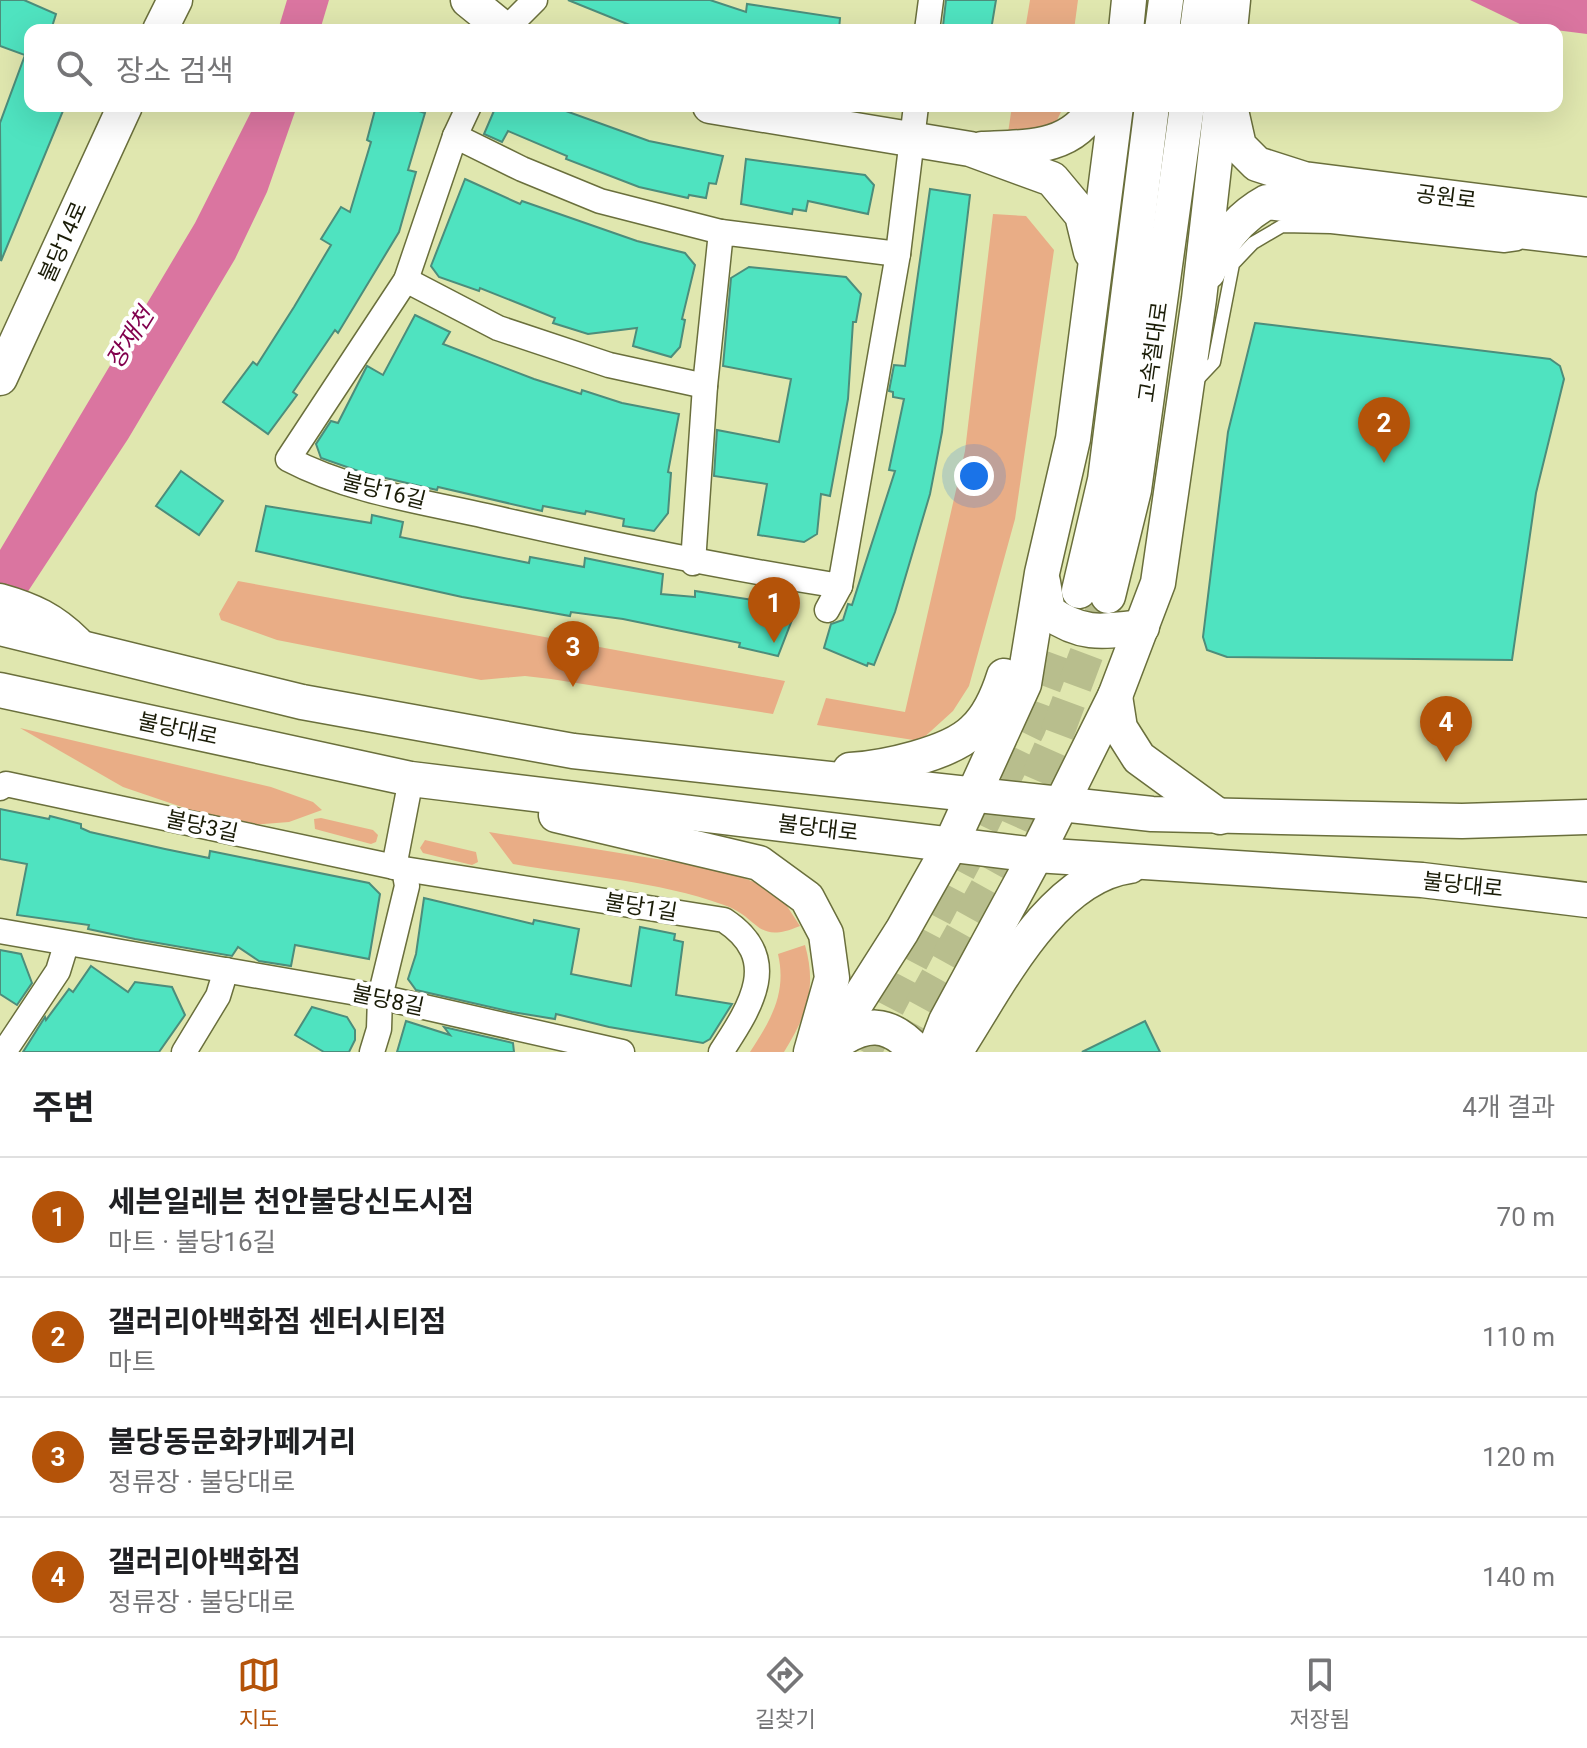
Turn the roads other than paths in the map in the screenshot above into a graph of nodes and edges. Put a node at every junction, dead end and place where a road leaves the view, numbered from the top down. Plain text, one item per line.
1 (468, 0) edge
2 (535, 0) edge
3 (929, 0) edge
4 (1129, 0) edge
5 (1166, 0) edge
6 (1201, 0) edge
7 (1233, 0) edge
8 (498, 24) edge
9 (511, 24) edge
10 (927, 24) edge
11 (1127, 24) edge
12 (1163, 24) edge
13 (1198, 24) edge
14 (1231, 24) edge
15 (122, 112) edge
16 (466, 112) edge
17 (746, 112) edge
18 (915, 112) edge
19 (1091, 112) edge
20 (1115, 112) edge
21 (1151, 112) edge
22 (1186, 112) edge
23 (1220, 112) edge
24 (1231, 112) edge
25 (455, 136) junction
26 (912, 140) junction
27 (970, 149) junction
28 (1307, 192) junction
29 (1580, 230) edge
30 (721, 232) junction
31 (898, 254) junction
32 (1095, 268) junction
33 (406, 280) junction
34 (1199, 299) junction
35 (0, 378) edge
36 (705, 386) junction
37 (1186, 392) junction
38 (693, 563) junction
39 (1042, 573) junction
40 (840, 586) junction
41 (0, 601) edge
42 (827, 610) dead end
43 (1142, 627) junction
44 (0, 628) edge
45 (82, 649) junction
46 (0, 690) edge
47 (1115, 696) junction
48 (773, 774) junction
49 (411, 779) junction
50 (0, 788) edge
51 (493, 789) junction
52 (975, 795) junction
53 (1060, 806) junction
54 (1220, 817) junction
55 (1587, 817) edge
56 (951, 844) junction
57 (1036, 855) junction
58 (1142, 864) junction
59 (399, 868) junction
60 (1587, 900) edge
61 (0, 931) edge
62 (66, 945) junction
63 (226, 970) junction
64 (380, 997) junction
65 (549, 1044) edge
66 (821, 1051) edge
67 (4, 1052) edge
68 (184, 1052) edge
69 (372, 1052) edge
70 (622, 1052) edge
71 (721, 1052) edge
72 (917, 1052) edge
73 (934, 1052) edge
74 (955, 1052) edge

1 - 8 main road
2 - 9 street
3 - 10 street
4 - 11 main road
5 - 12 main road
6 - 13 main road
7 - 14 main road
15 - 35 main road, 불당14로
16 - 25 street, 불당16길
17 - 26 main road
18 - 26 street
19 - 27 main road
20 - 32 main road
21 - 22 main road, 고속철대로
23 - 34 main road
24 - 28 main road
25 - 30 street
25 - 33 street, 불당16길
26 - 27 main road
26 - 31 street
27 - 32 main road
28 - 29 main road, 공원로
28 - 34 main road
29 - 37 lane
30 - 31 street
30 - 36 street
31 - 40 street
32 - 39 main road
33 - 36 street
33 - 38 street, 불당16길
34 - 37 main road
36 - 38 street
37 - 43 main road
38 - 40 street, 불당16길
39 - 43 main road
39 - 48 main road
39 - 52 main road
40 - 42 street
41 - 45 main road
43 - 47 main road
44 - 45 main road
45 - 48 main road
46 - 49 main road, 불당대로
47 - 53 main road
47 - 54 main road
48 - 52 main road
49 - 51 main road, 불당대로
49 - 59 street
50 - 59 street, 불당3길
51 - 56 main road, 불당대로
51 - 66 main road
52 - 53 main road
52 - 56 main road
53 - 54 main road
53 - 57 main road
54 - 55 main road
56 - 57 main road, 불당대로
56 - 66 main road
57 - 58 main road, 불당대로
57 - 73 main road
58 - 60 main road, 불당대로
58 - 74 main road
59 - 64 street
59 - 71 street, 불당1길
61 - 62 street, 불당8길
62 - 63 street, 불당8길
62 - 67 street
63 - 64 street, 불당8길
63 - 68 street
64 - 65 street, 불당8길
64 - 69 street
65 - 70 street, 불당8길
66 - 72 main road

